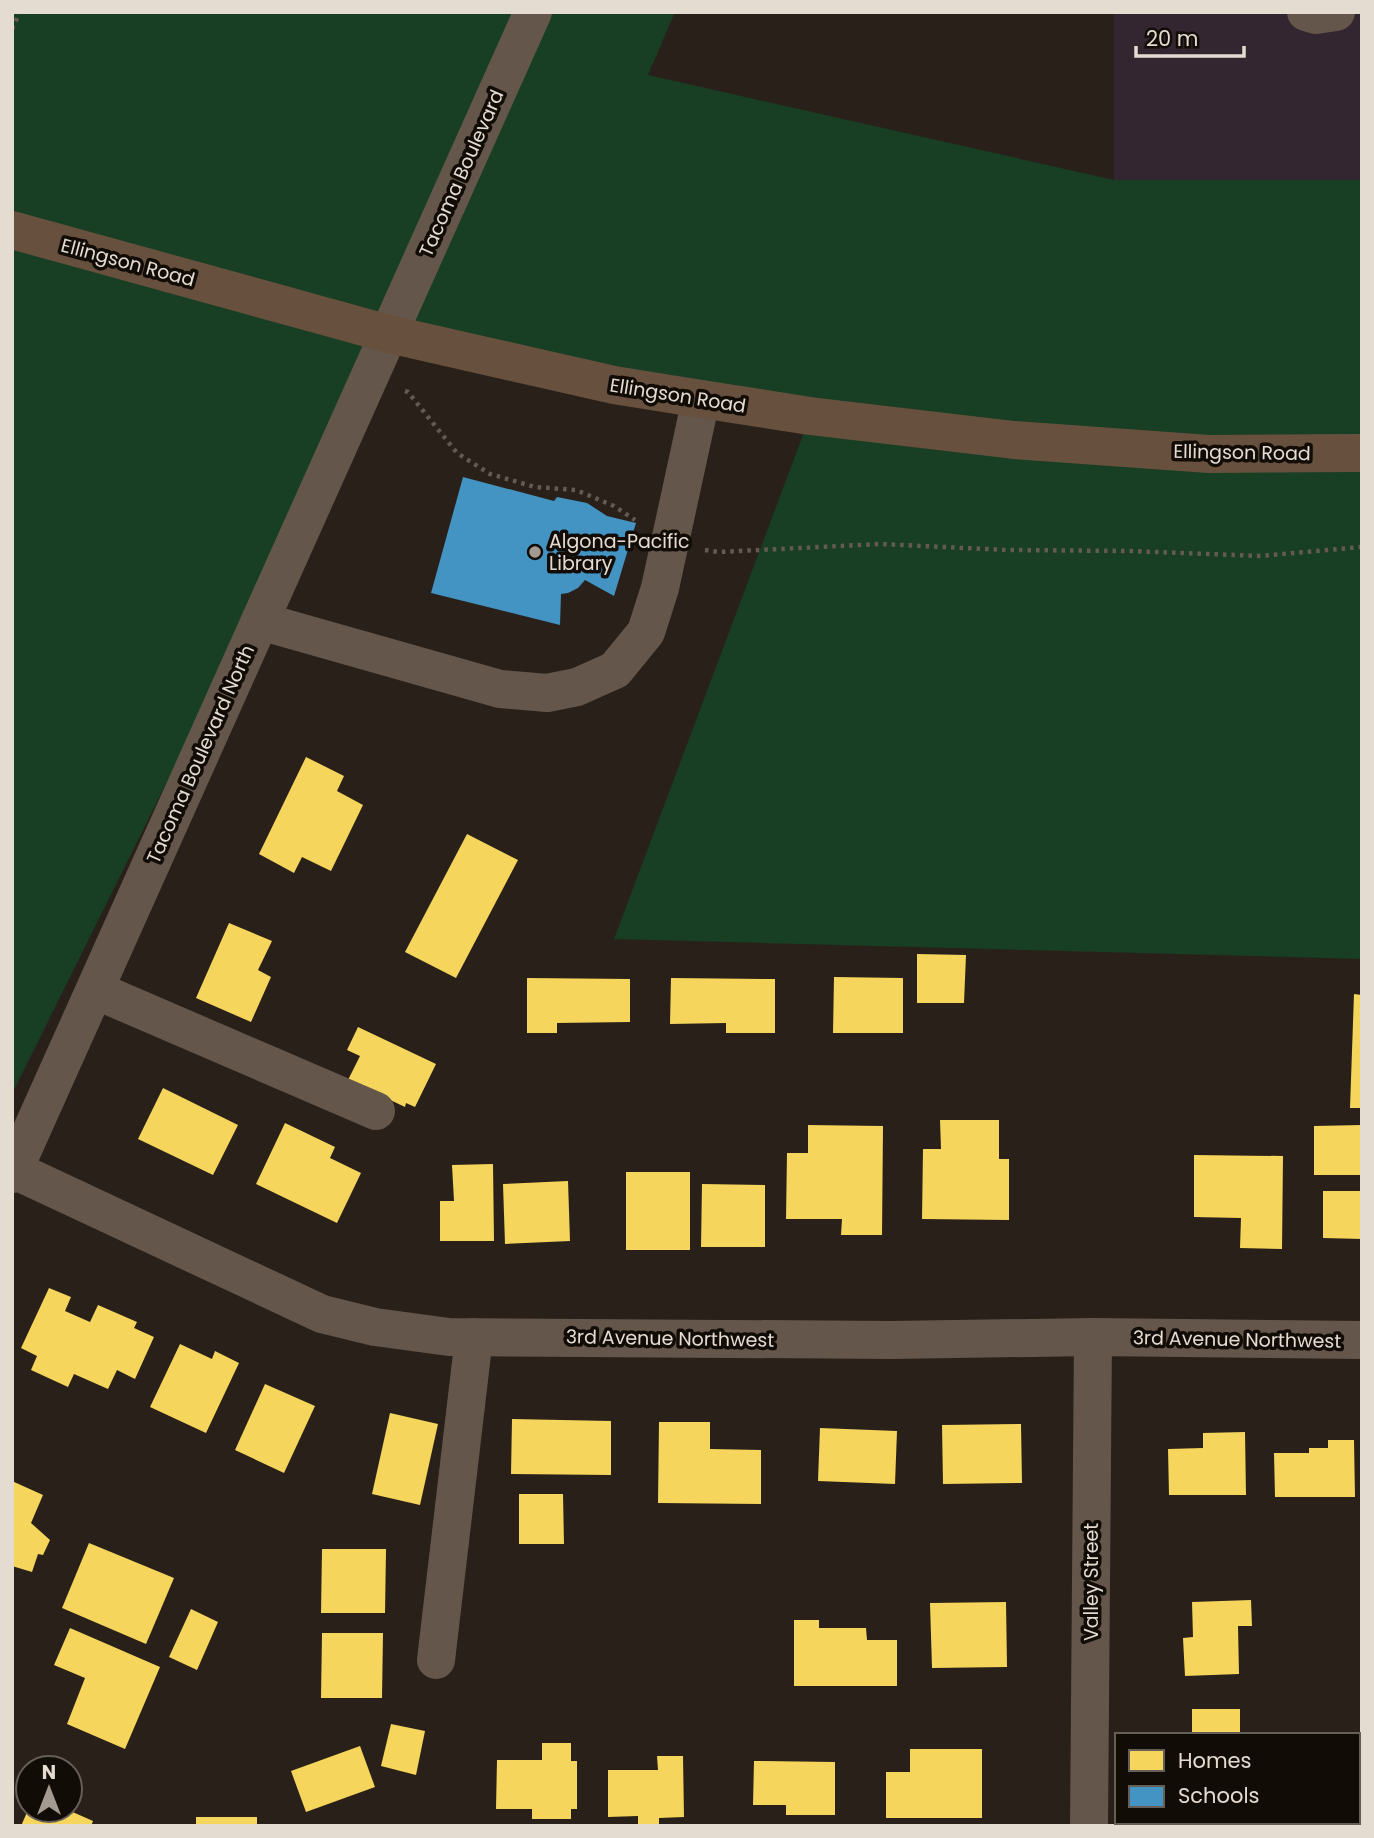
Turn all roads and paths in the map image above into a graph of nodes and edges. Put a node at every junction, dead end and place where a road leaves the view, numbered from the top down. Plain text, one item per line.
1 (20, 12) edge
2 (533, 12) edge
3 (1306, 12) edge
4 (1336, 12) edge
5 (12, 29) edge
6 (12, 230) edge
7 (389, 334) junction
8 (367, 382) junction
9 (701, 399) junction
10 (1362, 453) edge
11 (670, 545) junction
12 (1362, 547) edge
13 (260, 621) junction
14 (95, 990) junction
15 (376, 1111) dead end
16 (13, 1171) edge
17 (474, 1337) junction
18 (1093, 1337) junction
19 (1362, 1340) edge
20 (436, 1660) dead end
21 (1089, 1826) edge

1 - 5 path
2 - 7 street, Tacoma Boulevard
3 - 4 street
6 - 7 main road, Ellingson Road
7 - 8 street, Tacoma Boulevard North
7 - 9 main road, Ellingson Road
8 - 11 path
8 - 13 street, Tacoma Boulevard North
9 - 10 main road, Ellingson Road
9 - 11 street
11 - 12 path
11 - 13 street
13 - 14 street, Tacoma Boulevard North
14 - 15 street
14 - 16 street, Tacoma Boulevard North
16 - 17 street, 3rd Avenue Northwest
17 - 18 street, 3rd Avenue Northwest
17 - 20 street
18 - 19 street, 3rd Avenue Northwest
18 - 21 street, Valley Street

